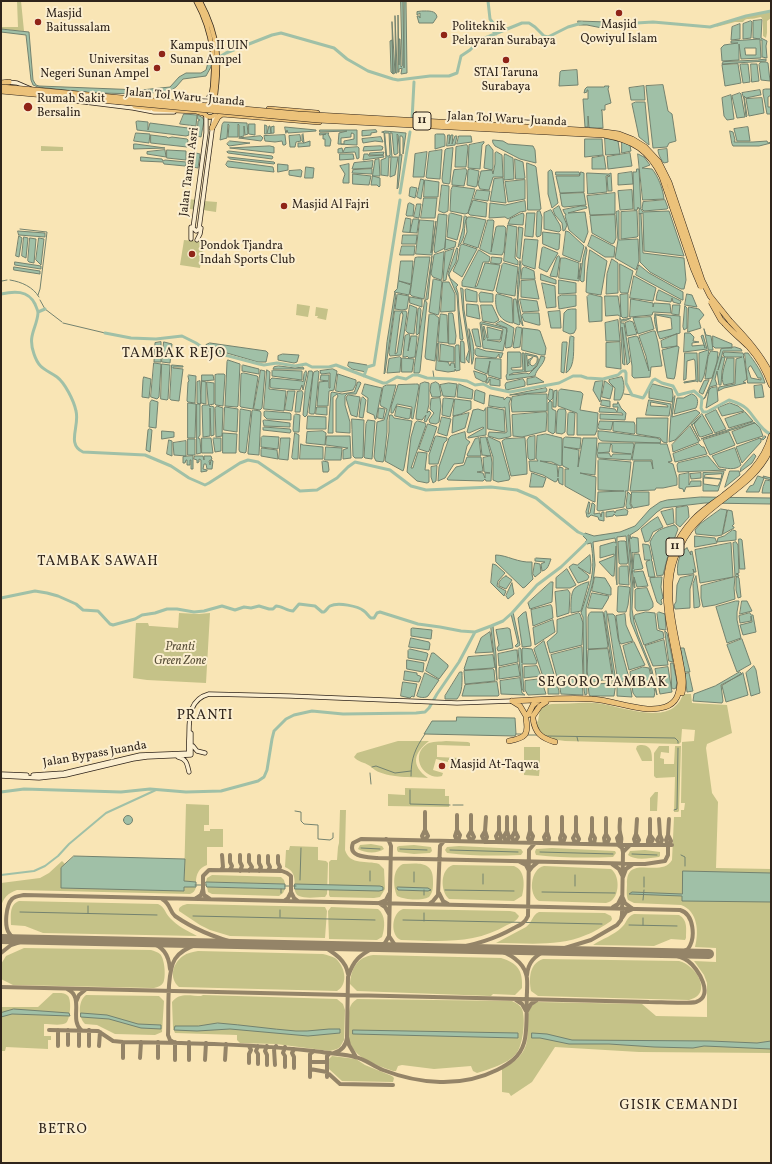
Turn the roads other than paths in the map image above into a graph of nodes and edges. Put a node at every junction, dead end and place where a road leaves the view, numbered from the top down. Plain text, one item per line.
1 (196, 1) edge
2 (200, 1) edge
3 (215, 55) junction
4 (1, 82) edge
5 (9, 82) joint
6 (24, 86) junction
7 (1, 87) edge
8 (31, 89) junction
9 (1, 91) edge
10 (23, 94) junction
11 (29, 95) junction
12 (213, 95) junction
13 (114, 98) junction
14 (84, 99) junction
15 (215, 104) junction
16 (114, 106) junction
17 (204, 113) junction
18 (214, 116) junction
19 (377, 119) junction
20 (340, 121) junction
21 (212, 128) junction
22 (195, 216) junction
23 (200, 217) junction
24 (191, 240) dead end
25 (197, 240) dead end
26 (771, 375) edge
27 (771, 385) edge
28 (771, 436) edge
29 (771, 448) edge
30 (680, 694) junction
31 (512, 701) junction
32 (538, 701) junction
33 (546, 702) junction
34 (529, 717) junction
35 (189, 722) junction
36 (510, 741) dead end
37 (555, 742) dead end
38 (192, 743) junction
39 (205, 753) dead end
40 (190, 754) junction
41 (175, 755) junction
42 (190, 772) dead end
43 (1, 775) edge
44 (46, 776) junction

1 - 3 main road
2 - 3 main road
3 - 12 main road
4 - 5 highway
5 - 6 main road
6 - 8 main road
6 - 10 main road
7 - 19 highway, Jalan Tol Waru–Juanda / 11, bridge
8 - 11 main road
8 - 13 main road
9 - 10 main road, Jalan Taman Asri
9 - 14 highway, Jalan Tol Waru–Juanda / 11, bridge
10 - 11 main road, Jalan Taman Asri
11 - 16 main road, Jalan Taman Asri
12 - 13 main road
12 - 15 main road
12 - 15 highway
13 - 16 main road
13 - 17 main road
14 - 17 highway, bridge
14 - 20 highway, Jalan Tol Waru–Juanda / 11, bridge
15 - 17 main road
15 - 18 main road
15 - 19 highway, bridge
16 - 17 main road, Jalan Taman Asri
17 - 18 main road
17 - 22 main road, Jalan Taman Asri
18 - 21 main road, Jalan Taman Asri
19 - 26 highway, Jalan Tol Waru–Juanda / 11, bridge
20 - 21 highway, bridge
20 - 27 highway, Jalan Tol Waru–Juanda / 11, bridge
21 - 23 main road, Jalan Taman Asri
22 - 23 main road, Jalan Taman Asri
22 - 24 main road
23 - 25 main road
28 - 30 highway, 11
29 - 30 highway, 11
30 - 32 highway
30 - 33 highway
31 - 32 highway
31 - 34 highway
31 - 35 main road
32 - 33 highway
32 - 34 highway
33 - 34 highway
34 - 36 highway
34 - 37 highway
35 - 38 main road
35 - 40 main road
38 - 39 main road
38 - 40 main road
40 - 41 main road, Jalan Bypass Juanda
40 - 44 main road, Jalan Bypass Juanda
41 - 42 main road
41 - 44 main road, Jalan Bypass Juanda
43 - 44 main road, Jalan Bypass Juanda

